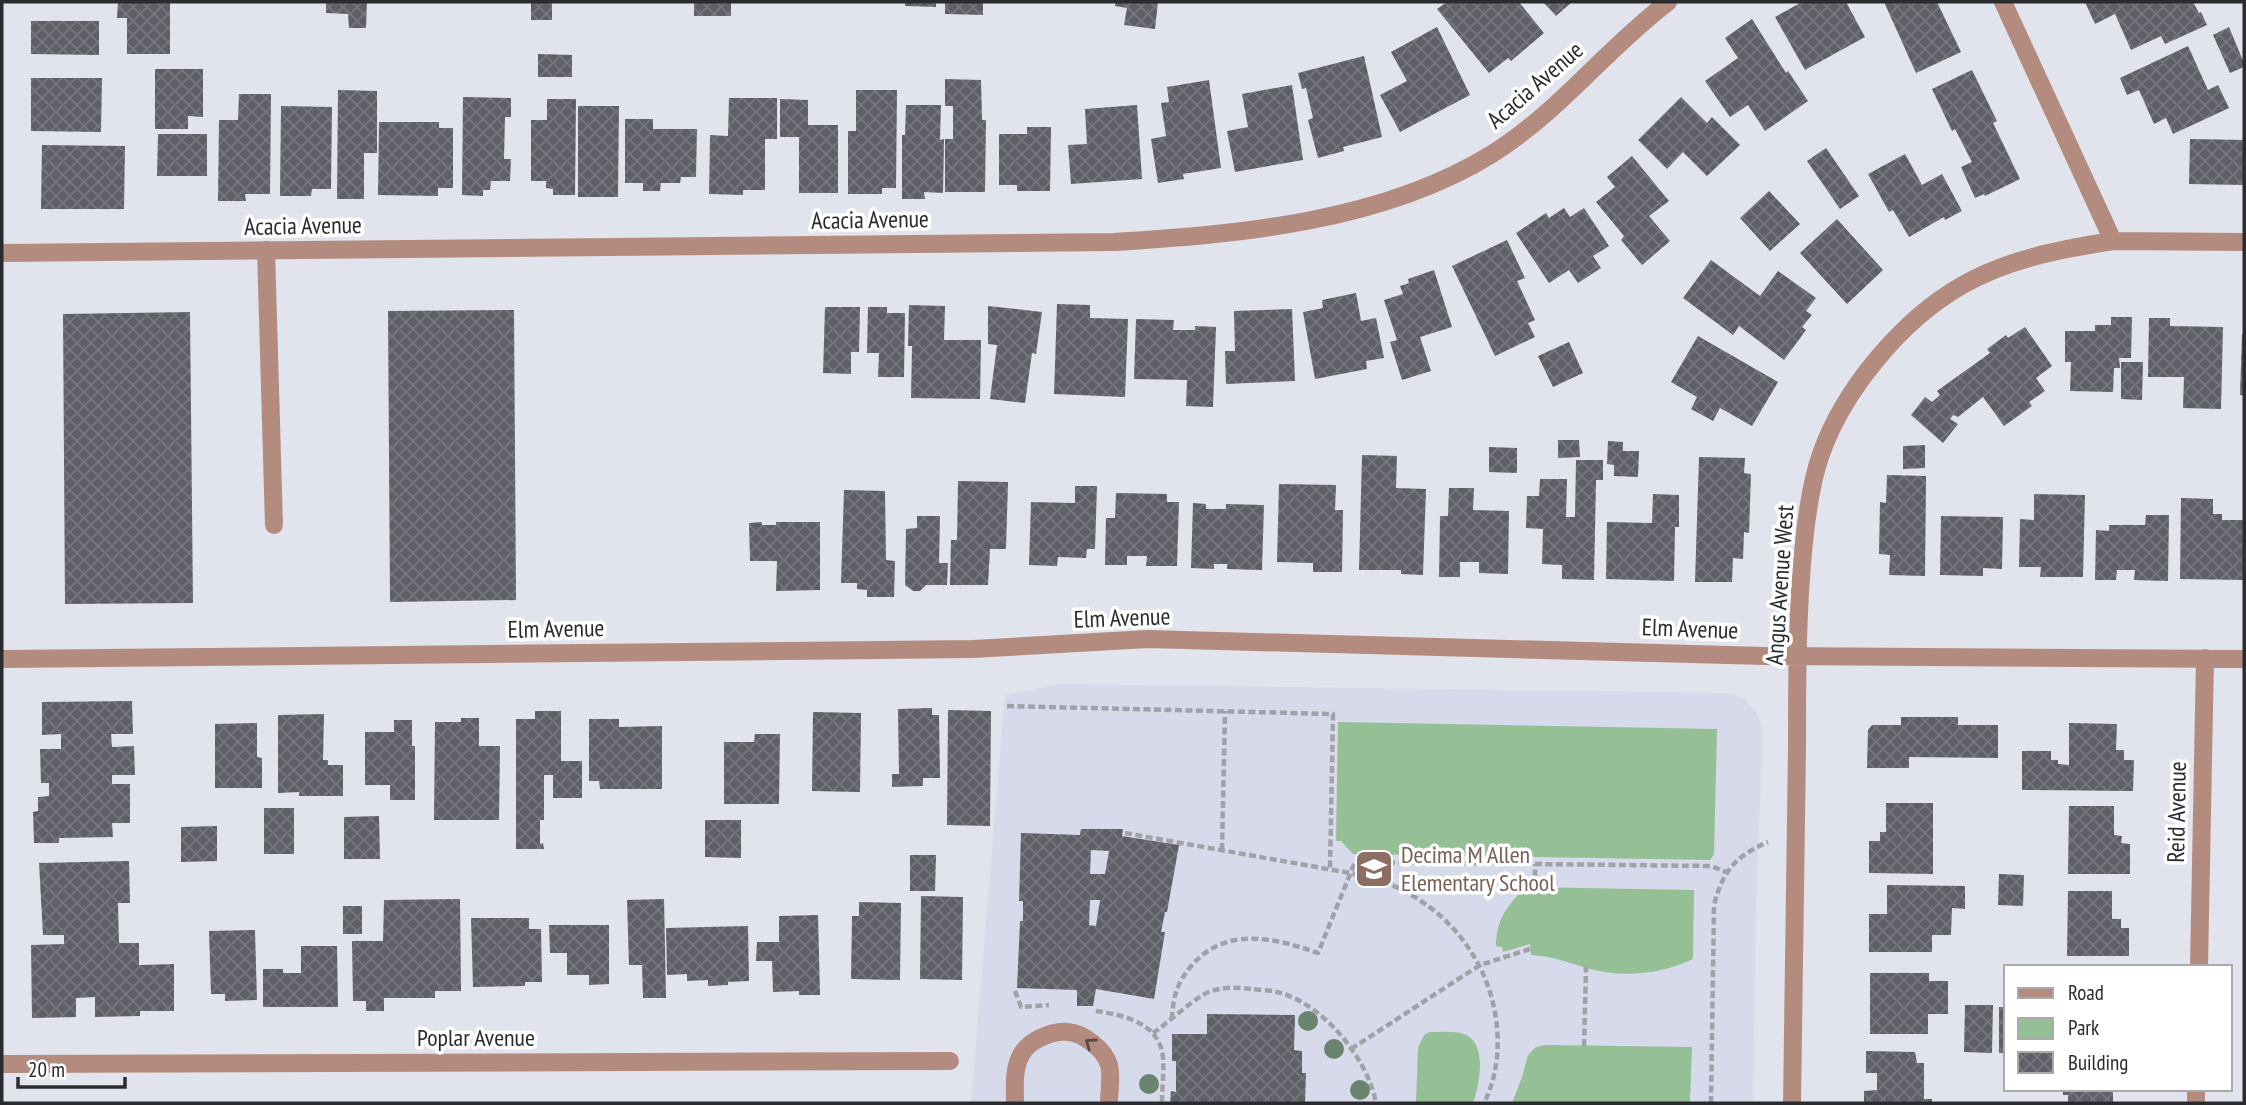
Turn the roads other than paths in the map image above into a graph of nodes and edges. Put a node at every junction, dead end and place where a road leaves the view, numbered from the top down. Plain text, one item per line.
1 (1668, 2) edge
2 (2003, 2) edge
3 (2113, 241) junction
4 (2244, 242) edge
5 (266, 250) junction
6 (2, 253) edge
7 (274, 525) dead end
8 (1798, 656) junction
9 (2205, 658) junction
10 (2, 659) edge
11 (2244, 659) edge
12 (2199, 965) edge
13 (950, 1061) dead end
14 (2, 1064) edge
15 (1014, 1103) edge
16 (1109, 1103) edge
17 (1792, 1103) edge

1 - 5 street, Acacia Avenue
2 - 3 street
3 - 4 street
3 - 8 street, Angus Avenue West
5 - 6 street, Acacia Avenue
5 - 7 street
8 - 9 street, Elm Avenue
8 - 10 street, Elm Avenue
8 - 17 street, Angus Avenue West
9 - 11 street, Elm Avenue
9 - 12 street, Reid Avenue
13 - 14 street, Poplar Avenue
16 -> 15 street

